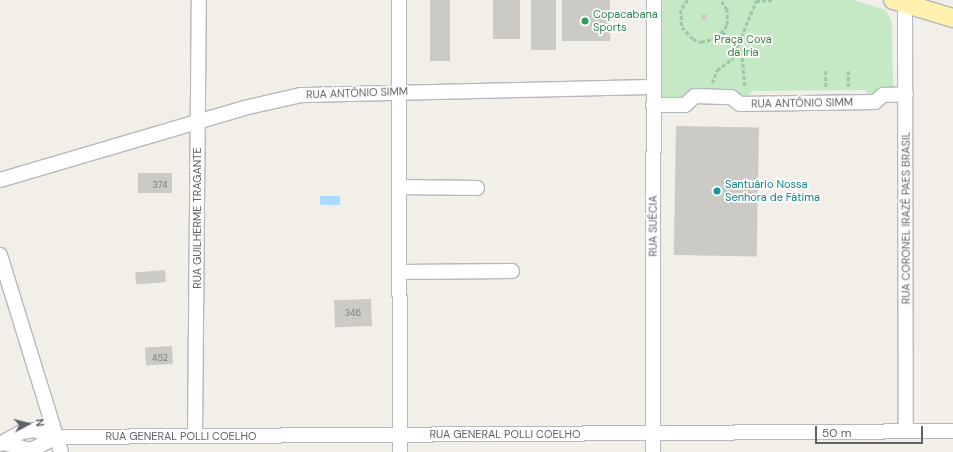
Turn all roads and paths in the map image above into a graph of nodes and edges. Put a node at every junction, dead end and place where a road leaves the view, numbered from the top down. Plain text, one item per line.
1 (199, 0) edge
2 (399, 0) edge
3 (654, 0) edge
4 (688, 0) edge
5 (720, 0) edge
6 (772, 0) edge
7 (899, 2) edge
8 (953, 18) edge
9 (723, 32) junction
10 (738, 45) junction
11 (826, 71) dead end
12 (848, 71) dead end
13 (653, 87) junction
14 (826, 87) dead end
15 (848, 87) dead end
16 (712, 88) dead end
17 (746, 88) dead end
18 (399, 91) junction
19 (906, 94) junction
20 (653, 105) junction
21 (198, 121) junction
22 (0, 180) edge
23 (399, 187) junction
24 (477, 188) dead end
25 (0, 255) edge
26 (512, 271) dead end
27 (400, 272) junction
28 (953, 431) edge
29 (906, 432) junction
30 (653, 433) junction
31 (400, 434) junction
32 (195, 436) junction
33 (56, 437) junction
34 (3, 445) edge
35 (61, 452) edge
36 (400, 452) edge
37 (653, 452) edge

1 - 21 street, RUA GUILHERME TRAGANTE
2 - 18 street
3 - 13 street, RUA SUÉCIA
4 - 9 path
5 - 9 path
6 - 10 path
7 - 8 main road
7 - 19 street, RUA CORONEL IRAZÊ PAES BRASIL
9 - 10 path
10 - 16 path
10 - 17 path
11 - 14 path
12 - 15 path
13 - 18 street, RUA ANTÔNIO SIMM
13 - 20 street, RUA SUÉCIA
18 - 21 street, RUA ANTÔNIO SIMM
18 - 23 street
19 - 20 street, RUA ANTÔNIO SIMM
19 - 29 street, RUA CORONEL IRAZÊ PAES BRASIL
20 - 30 street, RUA SUÉCIA
21 - 22 street, RUA ANTÔNIO SIMM
21 - 32 street, RUA GUILHERME TRAGANTE
23 - 24 street
23 - 27 street
25 - 33 street
26 - 27 street
27 - 31 street
28 - 29 street, RUA GENERAL POLLI COELHO
29 - 30 street, RUA GENERAL POLLI COELHO
30 - 31 street, RUA GENERAL POLLI COELHO
30 - 37 street, RUA SUÉCIA
31 - 32 street, RUA GENERAL POLLI COELHO
31 - 36 street
32 - 33 street, RUA GENERAL POLLI COELHO
33 - 34 street
33 - 34 street
33 - 35 street

